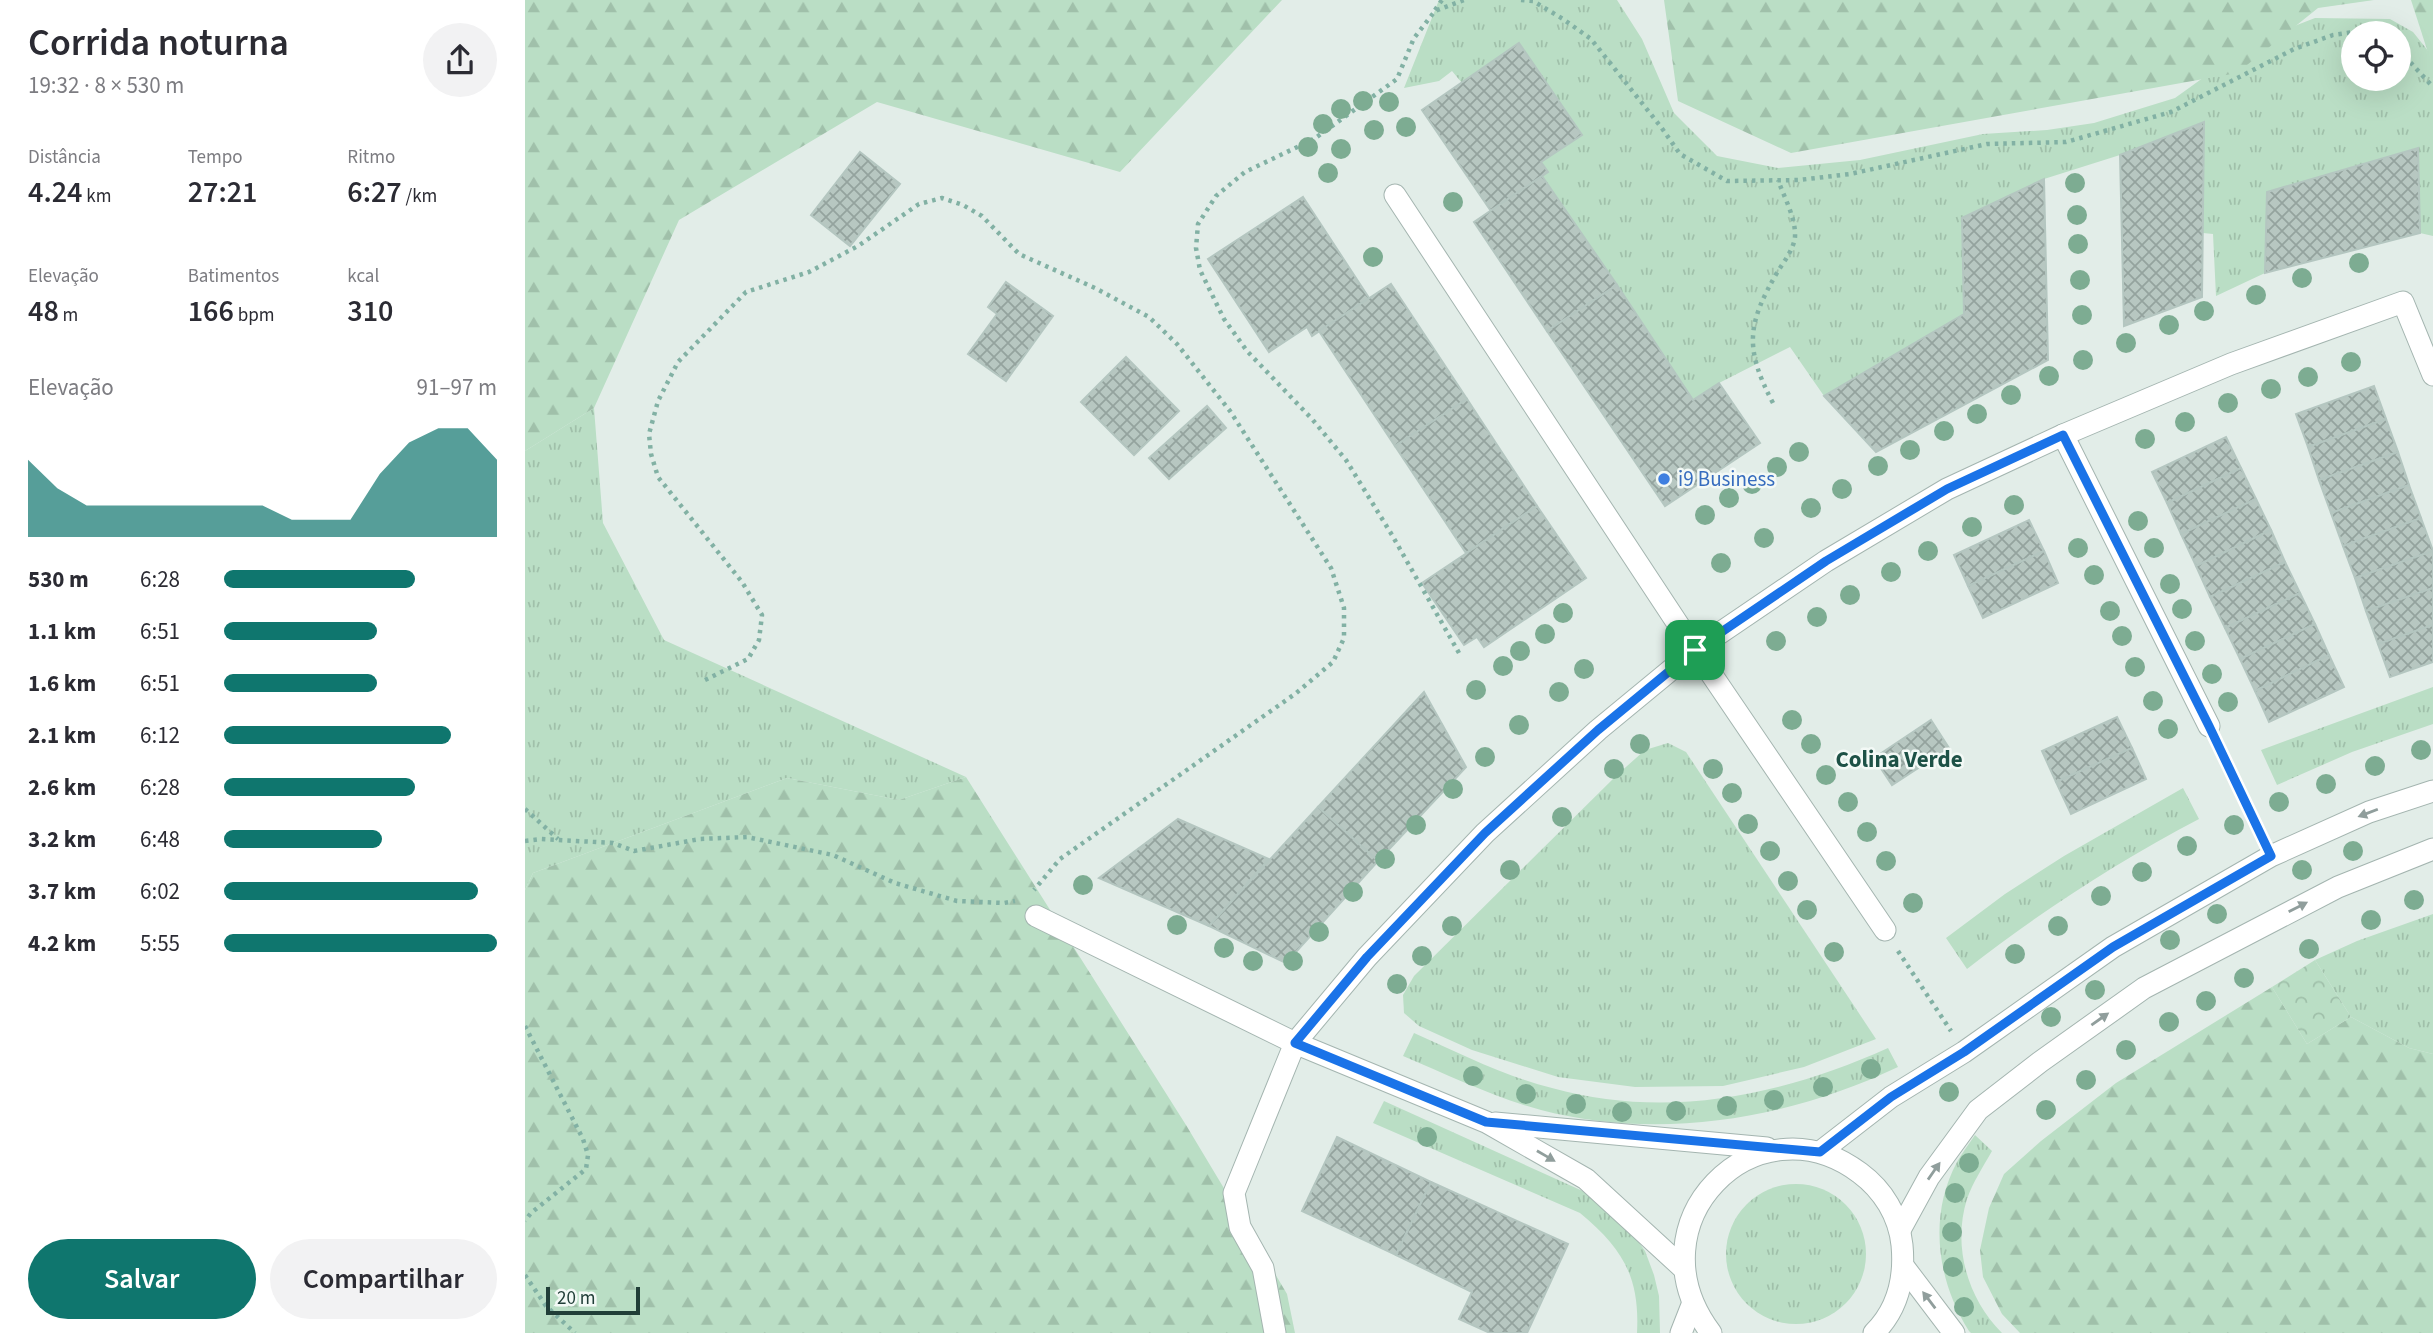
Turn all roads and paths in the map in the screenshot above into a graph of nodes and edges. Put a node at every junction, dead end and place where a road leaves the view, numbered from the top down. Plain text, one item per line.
1 (1442, 0) edge
2 (1464, 0) edge
3 (1521, 0) edge
4 (1435, 11) junction
5 (2341, 33) edge
6 (2411, 63) edge
7 (2433, 87) edge
8 (1778, 180) junction
9 (1395, 195) dead end
10 (2433, 375) edge
11 (1773, 403) dead end
12 (2063, 435) junction
13 (1695, 650) junction
14 (1459, 653) dead end
15 (705, 680) dead end
16 (2209, 726) joint
17 (2433, 791) edge
18 (525, 809) edge
19 (559, 840) junction
20 (525, 841) edge
21 (2433, 849) edge
22 (2271, 856) junction
23 (1033, 907) junction
24 (1885, 930) joint
25 (525, 1026) edge
26 (1295, 1043) junction
27 (1964, 1052) junction
28 (1486, 1122) junction
29 (1779, 1150) junction
30 (1820, 1152) junction
31 (525, 1221) edge
32 (1900, 1230) junction
33 (1904, 1267) junction
34 (1683, 1268) junction
35 (525, 1275) edge
36 (1692, 1305) junction
37 (575, 1333) edge
38 (1275, 1333) edge
39 (1681, 1333) edge
40 (1711, 1333) edge
41 (1874, 1333) edge
42 (1954, 1333) edge

1 - 4 path
2 - 4 path
3 - 8 path
4 - 14 path
5 - 8 path
6 - 7 path
8 - 11 path
9 - 13 street
10 - 12 street
12 - 13 street
12 - 16 street
13 - 24 street
13 - 26 street
15 - 23 path
16 - 22 path
17 -> 22 street
18 - 19 path
19 - 20 path
19 - 23 path
32 -> 21 street
22 - 27 street
23 - 26 street
24 - 27 path
25 - 31 path
26 - 28 street
26 - 38 street
27 - 30 street
28 - 29 street
28 -> 34 street
29 - 30 street
29 - 34 street
30 - 32 street
32 - 33 street
33 - 41 street
42 -> 33 street
34 - 36 street
35 - 37 path
36 - 39 street
36 - 40 street

